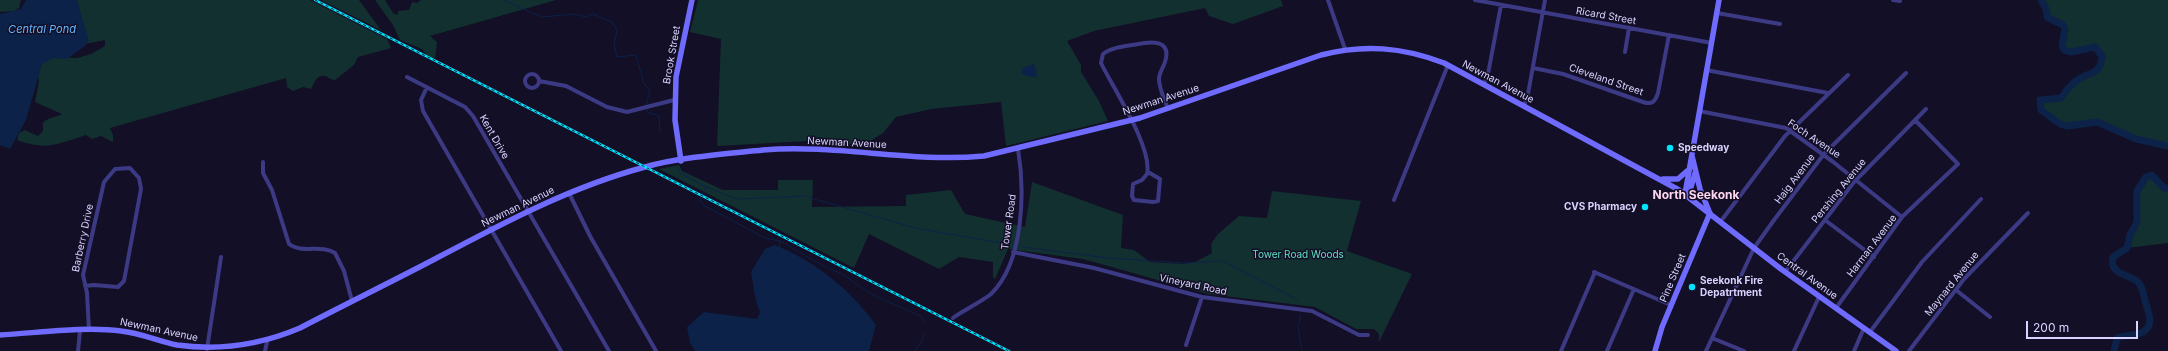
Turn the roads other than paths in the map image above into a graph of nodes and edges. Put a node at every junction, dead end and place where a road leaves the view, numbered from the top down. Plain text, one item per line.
1 (692, 0) edge
2 (1328, 0) edge
3 (1475, 0) edge
4 (1545, 0) edge
5 (1719, 0) edge
6 (1893, 0) edge
7 (1900, 1) dead end
8 (1501, 5) junction
9 (1542, 13) junction
10 (1717, 13) junction
11 (1780, 24) dead end
12 (1629, 28) junction
13 (1669, 35) junction
14 (1712, 43) junction
15 (1345, 49) junction
16 (1625, 52) dead end
17 (1448, 65) junction
18 (1533, 68) junction
19 (1706, 70) junction
20 (1906, 73) dead end
21 (1848, 75) dead end
22 (407, 77) dead end
23 (539, 81) dead end
24 (1484, 84) junction
25 (427, 87) junction
26 (1828, 93) junction
27 (674, 100) junction
28 (1524, 106) junction
29 (1168, 109) junction
30 (1926, 109) dead end
31 (1699, 111) junction
32 (1131, 120) junction
33 (1916, 120) junction
34 (1790, 130) junction
35 (1018, 149) junction
36 (1691, 153) junction
37 (1824, 154) junction
38 (681, 161) junction
39 (263, 162) dead end
40 (1689, 168) junction
41 (1695, 170) junction
42 (1148, 172) junction
43 (1660, 178) junction
44 (1856, 180) junction
45 (569, 193) junction
46 (1685, 194) junction
47 (1981, 199) dead end
48 (1394, 200) dead end
49 (529, 212) junction
50 (1710, 213) junction
51 (2028, 213) dead end
52 (1902, 217) junction
53 (1825, 220) junction
54 (1721, 221) junction
55 (490, 230) junction
56 (1754, 248) junction
57 (1013, 252) junction
58 (221, 257) dead end
59 (1874, 257) junction
60 (1785, 272) junction
61 (85, 286) junction
62 (1634, 289) junction
63 (1956, 290) junction
64 (1202, 297) junction
65 (1819, 297) junction
66 (352, 301) junction
67 (1671, 305) junction
68 (1836, 308) junction
69 (1990, 317) dead end
70 (953, 318) dead end
71 (1864, 328) junction
72 (89, 330) junction
73 (80, 331) junction
74 (1870, 332) junction
75 (1368, 335) dead end
76 (0, 336) edge
77 (1712, 338) junction
78 (267, 342) junction
79 (1186, 345) dead end
80 (187, 349) edge
81 (207, 349) junction
82 (78, 351) edge
83 (265, 351) edge
84 (561, 351) edge
85 (609, 351) edge
86 (656, 351) edge
87 (1561, 351) edge
88 (1607, 351) edge
89 (1656, 351) edge
90 (1706, 351) edge
91 (1744, 351) edge
92 (1794, 351) edge
93 (1854, 351) edge
94 (1896, 351) edge
95 (1909, 351) edge

1 - 27 main road, Brook Street
2 - 15 street
3 - 8 street, Ricard Street
4 - 9 street
5 - 10 main road
6 - 7 street
8 - 9 street, Ricard Street
8 - 24 street
9 - 12 street, Ricard Street
9 - 18 street
10 - 11 street
10 - 14 main road
12 - 13 street, Ricard Street
12 - 16 street
13 - 14 street, Ricard Street
13 - 18 street, Cleveland Street
14 - 19 main road
15 - 17 main road, Newman Avenue
15 - 29 main road, Newman Avenue
17 - 24 main road, Newman Avenue
17 - 48 street
18 - 28 street
19 - 26 street
19 - 31 main road
20 - 37 street, Haig Avenue
21 - 26 street
22 - 25 street, Kent Drive
23 - 27 street
24 - 28 main road, Newman Avenue
25 - 49 street, Kent Drive
25 - 55 street
26 - 34 street
27 - 38 main road, Brook Street
28 - 43 main road, Newman Avenue
29 - 32 main road, Newman Avenue
29 - 32 street
30 - 33 street, Pershing Avenue
31 - 34 street, Foch Avenue
31 - 36 main road
32 - 35 main road, Newman Avenue
32 - 42 street
33 - 44 street, Pershing Avenue
33 - 52 street, Harman Avenue
34 - 37 street, Foch Avenue
34 - 54 street
35 - 38 main road, Newman Avenue
35 - 57 street, Tower Road
36 - 40 main road
36 - 41 main road
37 - 44 street, Foch Avenue
37 - 56 street, Haig Avenue
38 - 45 main road, Newman Avenue
39 - 66 street
40 - 43 main road
40 - 46 main road
41 - 46 main road
41 - 50 main road
42 - 42 street
43 - 46 main road, Newman Avenue
44 - 52 street, Foch Avenue
44 - 53 street, Pershing Avenue
45 - 49 main road, Newman Avenue
45 - 86 street
46 - 50 main road, Central Avenue
47 - 74 street
49 - 55 main road, Newman Avenue
49 - 85 street, Kent Drive
50 - 54 main road, Central Avenue
50 - 67 main road, Pine Street
51 - 63 street, Maynard Avenue
52 - 59 street, Harman Avenue
53 - 59 street
53 - 60 street, Pershing Avenue
54 - 56 main road, Central Avenue
55 - 66 main road, Newman Avenue
55 - 84 street
56 - 60 main road, Central Avenue
56 - 77 street, Haig Avenue
57 - 64 street, Vineyard Road
57 - 70 street, Tower Road
58 - 81 street
59 - 68 street, Harman Avenue
60 - 65 main road, Central Avenue
61 - 61 street, Barberry Drive
61 - 72 street, Barberry Drive
62 - 67 street
62 - 87 street
62 - 88 street
63 - 69 street
63 - 95 street, Maynard Avenue
64 - 75 street, Vineyard Road
64 - 79 street
65 - 68 main road, Central Avenue
65 - 92 street
66 - 78 main road, Newman Avenue
67 - 89 main road, Pine Street
68 - 71 main road, Central Avenue
71 - 74 main road, Central Avenue
71 - 93 street
72 - 73 main road, Newman Avenue
72 - 80 main road, Newman Avenue
73 - 76 main road, Newman Avenue
73 - 82 street
74 - 94 main road, Central Avenue
77 - 90 street, Haig Avenue
77 - 91 street
78 - 81 main road, Newman Avenue
78 - 83 street
80 - 81 main road, Newman Avenue

